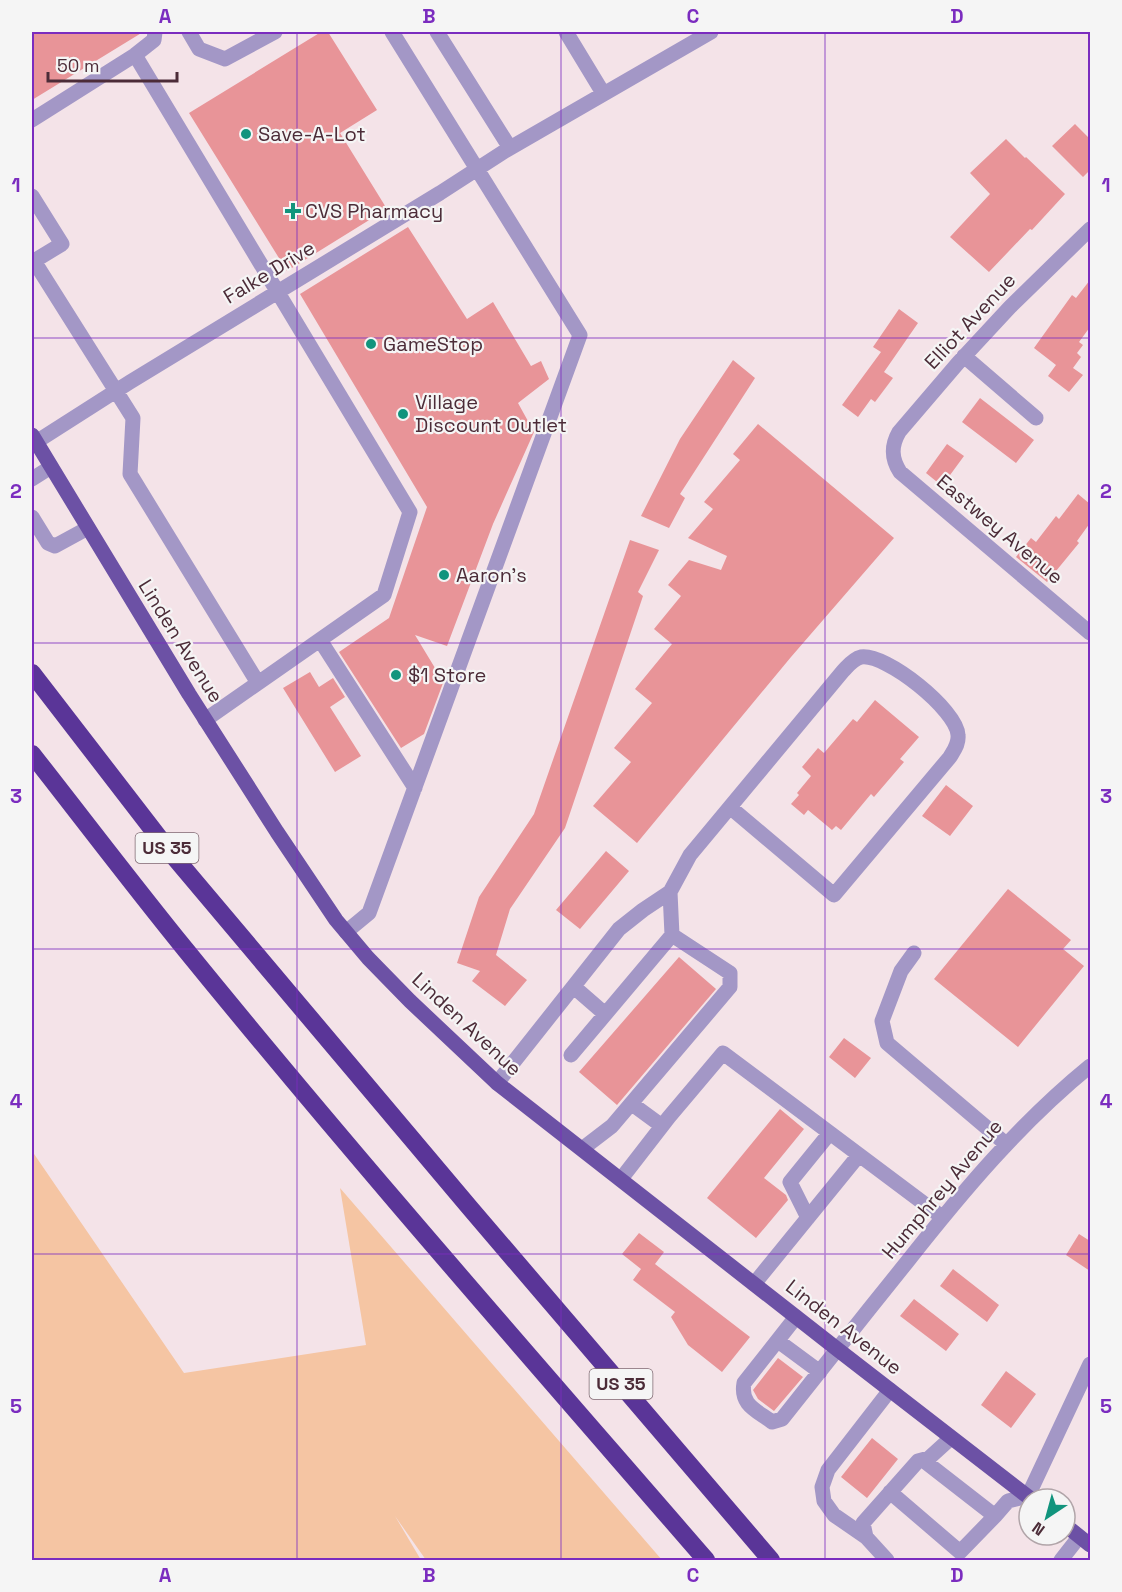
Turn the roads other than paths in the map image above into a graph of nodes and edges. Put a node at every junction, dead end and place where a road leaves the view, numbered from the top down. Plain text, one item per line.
1 (189, 32) edge
2 (275, 32) edge
3 (393, 32) edge
4 (437, 32) edge
5 (566, 32) edge
6 (711, 32) edge
7 (154, 36) edge
8 (135, 55) junction
9 (603, 93) junction
10 (32, 120) edge
11 (510, 148) junction
12 (477, 169) junction
13 (32, 196) edge
14 (1090, 229) edge
15 (36, 273) edge
16 (278, 291) junction
17 (964, 356) junction
18 (116, 391) junction
19 (1036, 418) dead end
20 (34, 439) edge
21 (892, 451) joint
22 (51, 467) junction
23 (32, 479) edge
24 (32, 517) edge
25 (88, 528) junction
26 (1090, 633) edge
27 (320, 640) junction
28 (32, 673) edge
29 (258, 683) junction
30 (205, 720) junction
31 (32, 754) edge
32 (415, 788) junction
33 (731, 808) junction
34 (670, 892) junction
35 (346, 932) junction
36 (672, 934) junction
37 (914, 953) dead end
38 (574, 987) junction
39 (605, 1014) junction
40 (571, 1055) dead end
41 (1090, 1066) edge
42 (497, 1083) junction
43 (632, 1104) junction
44 (662, 1126) junction
45 (829, 1134) junction
46 (1006, 1144) junction
47 (582, 1149) junction
48 (859, 1155) junction
49 (621, 1179) junction
50 (942, 1217) junction
51 (808, 1218) junction
52 (754, 1284) junction
53 (796, 1317) junction
54 (778, 1341) junction
55 (837, 1349) junction
56 (1090, 1364) edge
57 (820, 1372) junction
58 (890, 1390) junction
59 (951, 1437) junction
60 (923, 1460) junction
61 (1035, 1487) edge
62 (1017, 1488) edge
63 (891, 1492) junction
64 (1017, 1500) edge
65 (995, 1516) junction
66 (866, 1537) junction
67 (1085, 1541) edge
68 (706, 1560) edge
69 (771, 1560) edge
70 (886, 1560) edge
71 (1061, 1560) edge

1 - 2 street
3 - 12 street
4 - 11 street
5 - 9 street
6 - 9 street, Falke Drive
7 - 8 street
8 - 10 street
8 - 16 street
9 - 11 street, Falke Drive
11 - 12 street, Falke Drive
12 - 16 street, Falke Drive
12 - 32 street
13 - 15 street
14 - 17 street, Elliot Avenue
15 - 18 street
16 - 18 street, Falke Drive
16 - 27 street
17 - 19 street
17 - 21 street, Elliot Avenue
18 - 20 street, Falke Drive
18 - 29 street
20 - 22 main road, Linden Avenue
21 - 26 street, Eastwey Avenue
22 - 23 street
22 - 25 main road, Linden Avenue
24 - 25 street
25 - 30 main road, Linden Avenue
27 - 29 street
27 - 32 street
28 - 69 highway, US 35
29 - 30 street
30 - 35 main road, Linden Avenue
31 - 68 highway, US 35
32 - 35 street
33 - 33 street
33 - 34 street
34 - 36 street
34 - 38 street
35 - 42 main road, Linden Avenue
36 - 39 street
36 - 43 street
37 - 46 street
38 - 39 street
38 - 42 street
39 - 40 street
41 - 46 street, Humphrey Avenue
42 - 47 main road, Linden Avenue
43 - 44 street
43 - 47 street
44 - 45 street
44 - 49 street
45 - 48 street
45 - 51 street
46 - 50 street, Humphrey Avenue
47 - 49 main road, Linden Avenue
48 - 50 street
48 - 51 street
49 - 52 main road, Linden Avenue
50 - 55 street, Humphrey Avenue
51 - 52 street
52 - 53 main road, Linden Avenue
53 - 54 street
53 - 55 main road, Linden Avenue
54 - 57 street
54 - 57 street, Humphrey Avenue
55 - 57 street, Humphrey Avenue
55 - 58 main road, Linden Avenue
56 - 61 street
58 - 59 main road, Linden Avenue
58 - 66 street
59 - 60 street
59 - 62 main road, Linden Avenue
60 - 63 street
60 - 65 street
63 - 65 street
63 - 66 street
64 - 65 street
66 - 70 street
67 - 71 street

